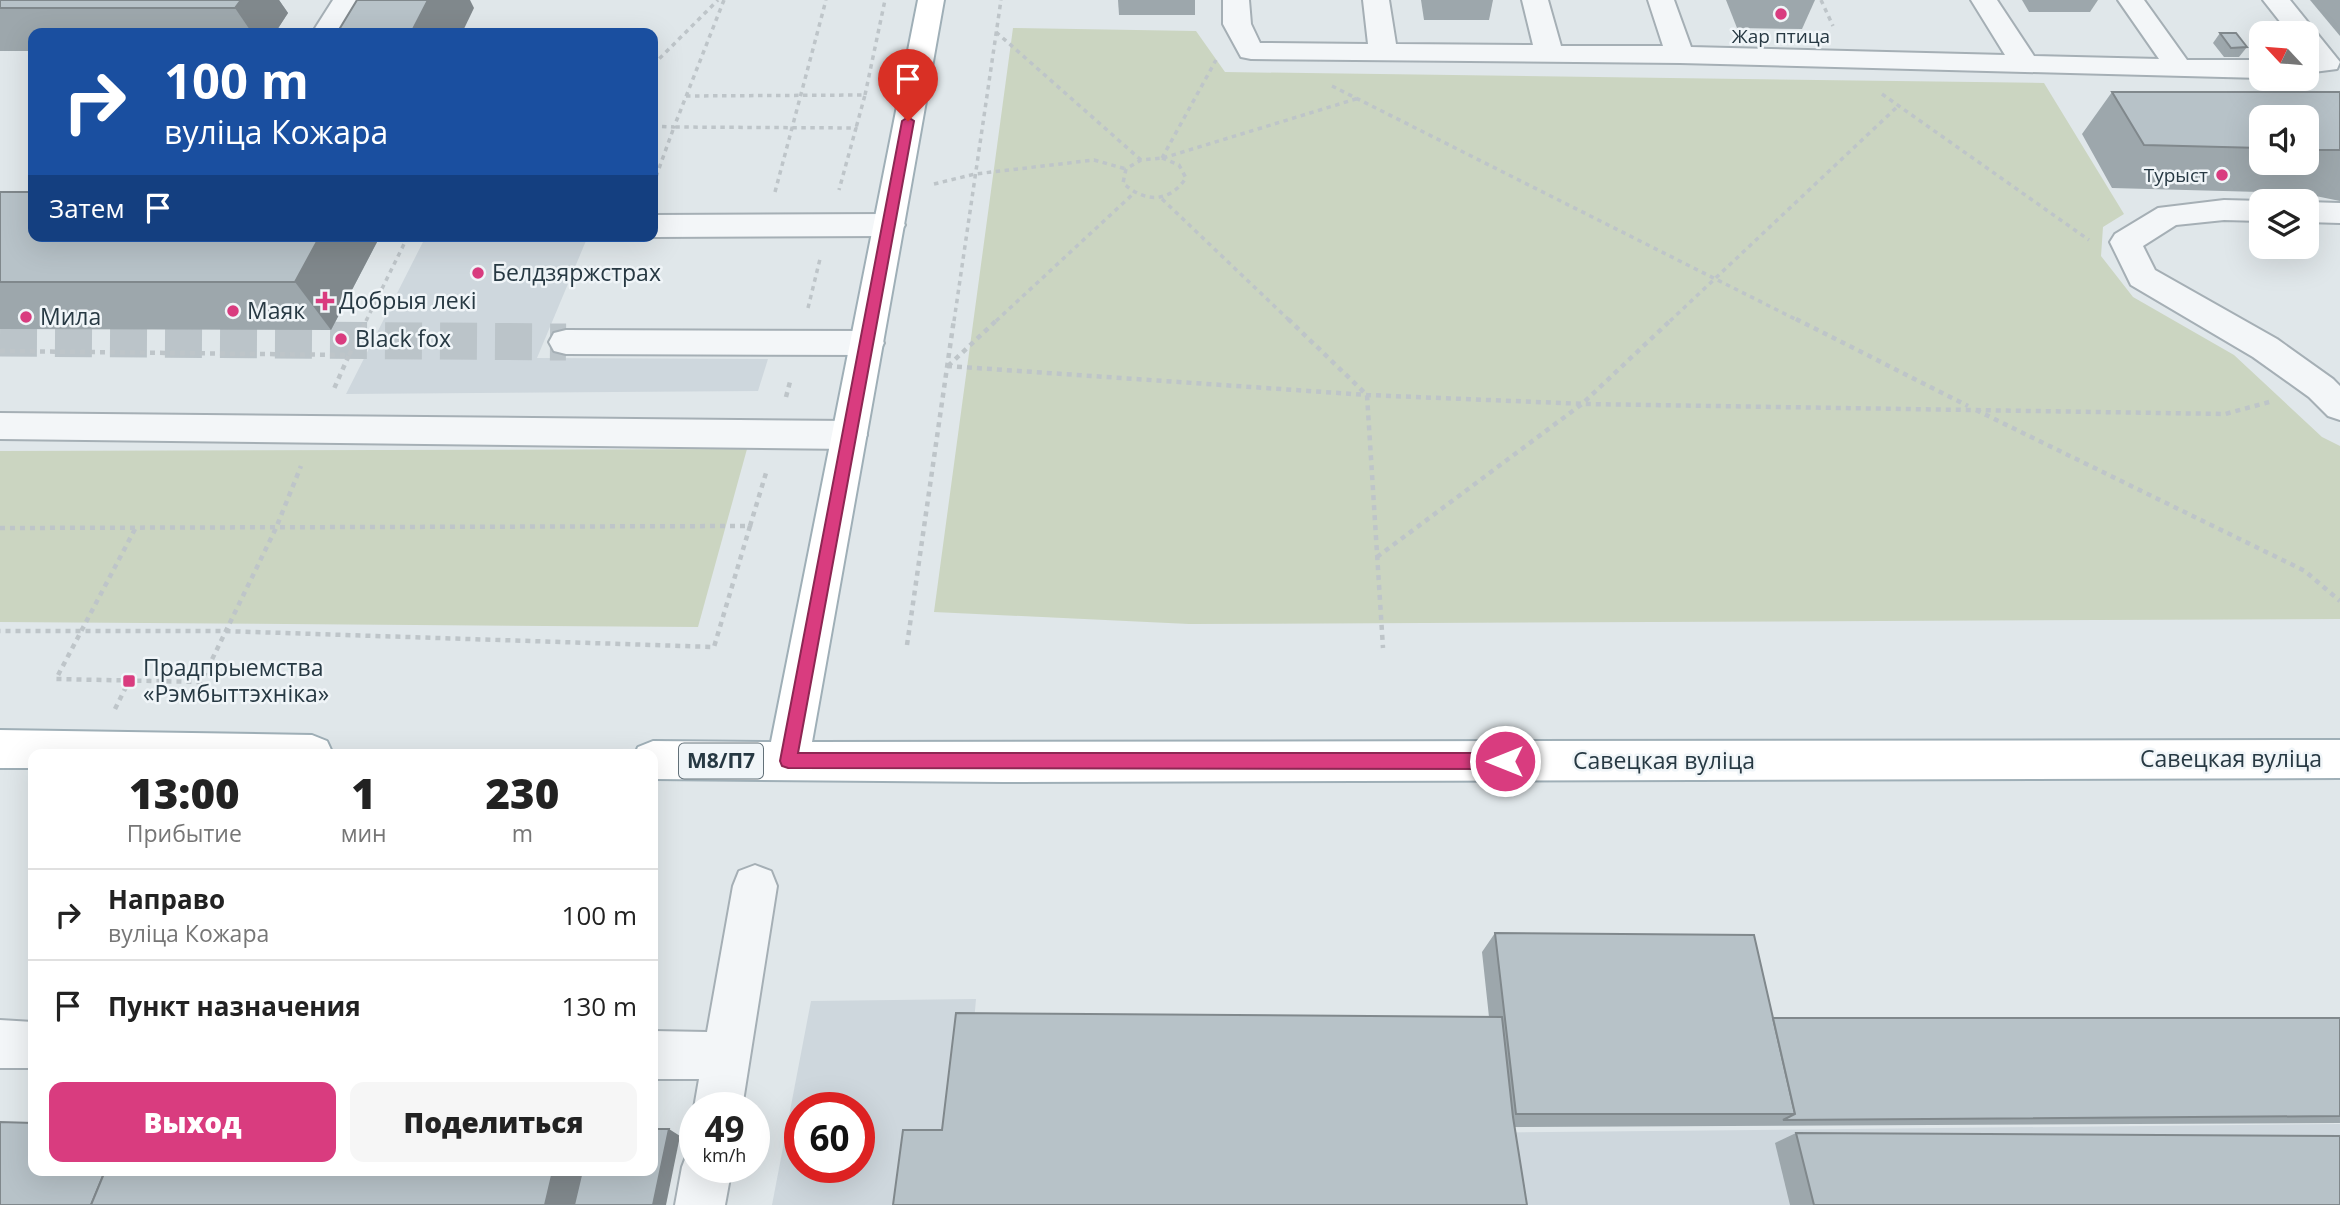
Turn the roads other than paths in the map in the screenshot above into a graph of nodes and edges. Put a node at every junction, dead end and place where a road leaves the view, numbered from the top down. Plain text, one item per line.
1 (346, 0) edge
2 (931, 0) edge
3 (1236, 0) edge
4 (1376, 0) edge
5 (1535, 0) edge
6 (1661, 0) edge
7 (1984, 0) edge
8 (2131, 0) edge
9 (2276, 0) edge
10 (2293, 21) edge
11 (328, 28) edge
12 (1383, 53) junction
13 (1549, 53) junction
14 (2319, 53) edge
15 (1680, 55) junction
16 (2025, 64) junction
17 (2319, 64) edge
18 (2179, 68) junction
19 (2249, 69) edge
20 (2249, 211) edge
21 (2319, 212) edge
22 (2340, 212) edge
23 (889, 225) junction
24 (658, 226) edge
25 (566, 342) tunnel mouth
26 (867, 343) junction
27 (2330, 398) edge
28 (0, 426) edge
29 (849, 435) junction
30 (0, 750) edge
31 (28, 750) edge
32 (2340, 759) edge
33 (658, 760) edge
34 (788, 761) junction
35 (755, 886) dead end
36 (0, 1044) edge
37 (28, 1045) edge
38 (658, 1055) edge
39 (728, 1056) junction
40 (721, 1092) edge
41 (704, 1183) edge
42 (700, 1205) edge

1 - 11 lane
2 - 23 main road
3 - 12 lane
4 - 12 lane
5 - 13 lane
6 - 15 lane
7 - 16 lane
8 - 18 lane
9 - 10 lane
12 - 13 lane
13 - 15 lane
14 - 17 lane
15 - 16 lane
16 - 18 lane
18 - 19 lane
20 - 27 lane
21 - 22 lane
23 - 24 lane
23 - 26 main road
25 - 26 lane
26 - 29 main road
28 - 29 lane
29 - 34 main road
30 - 31 main road
32 - 34 main road, Савецкая вуліца / М8/П7
33 - 34 main road, Савецкая вуліца / М8/П7
35 - 39 lane
36 - 37 lane
38 - 39 lane
39 - 40 lane
41 - 42 lane

